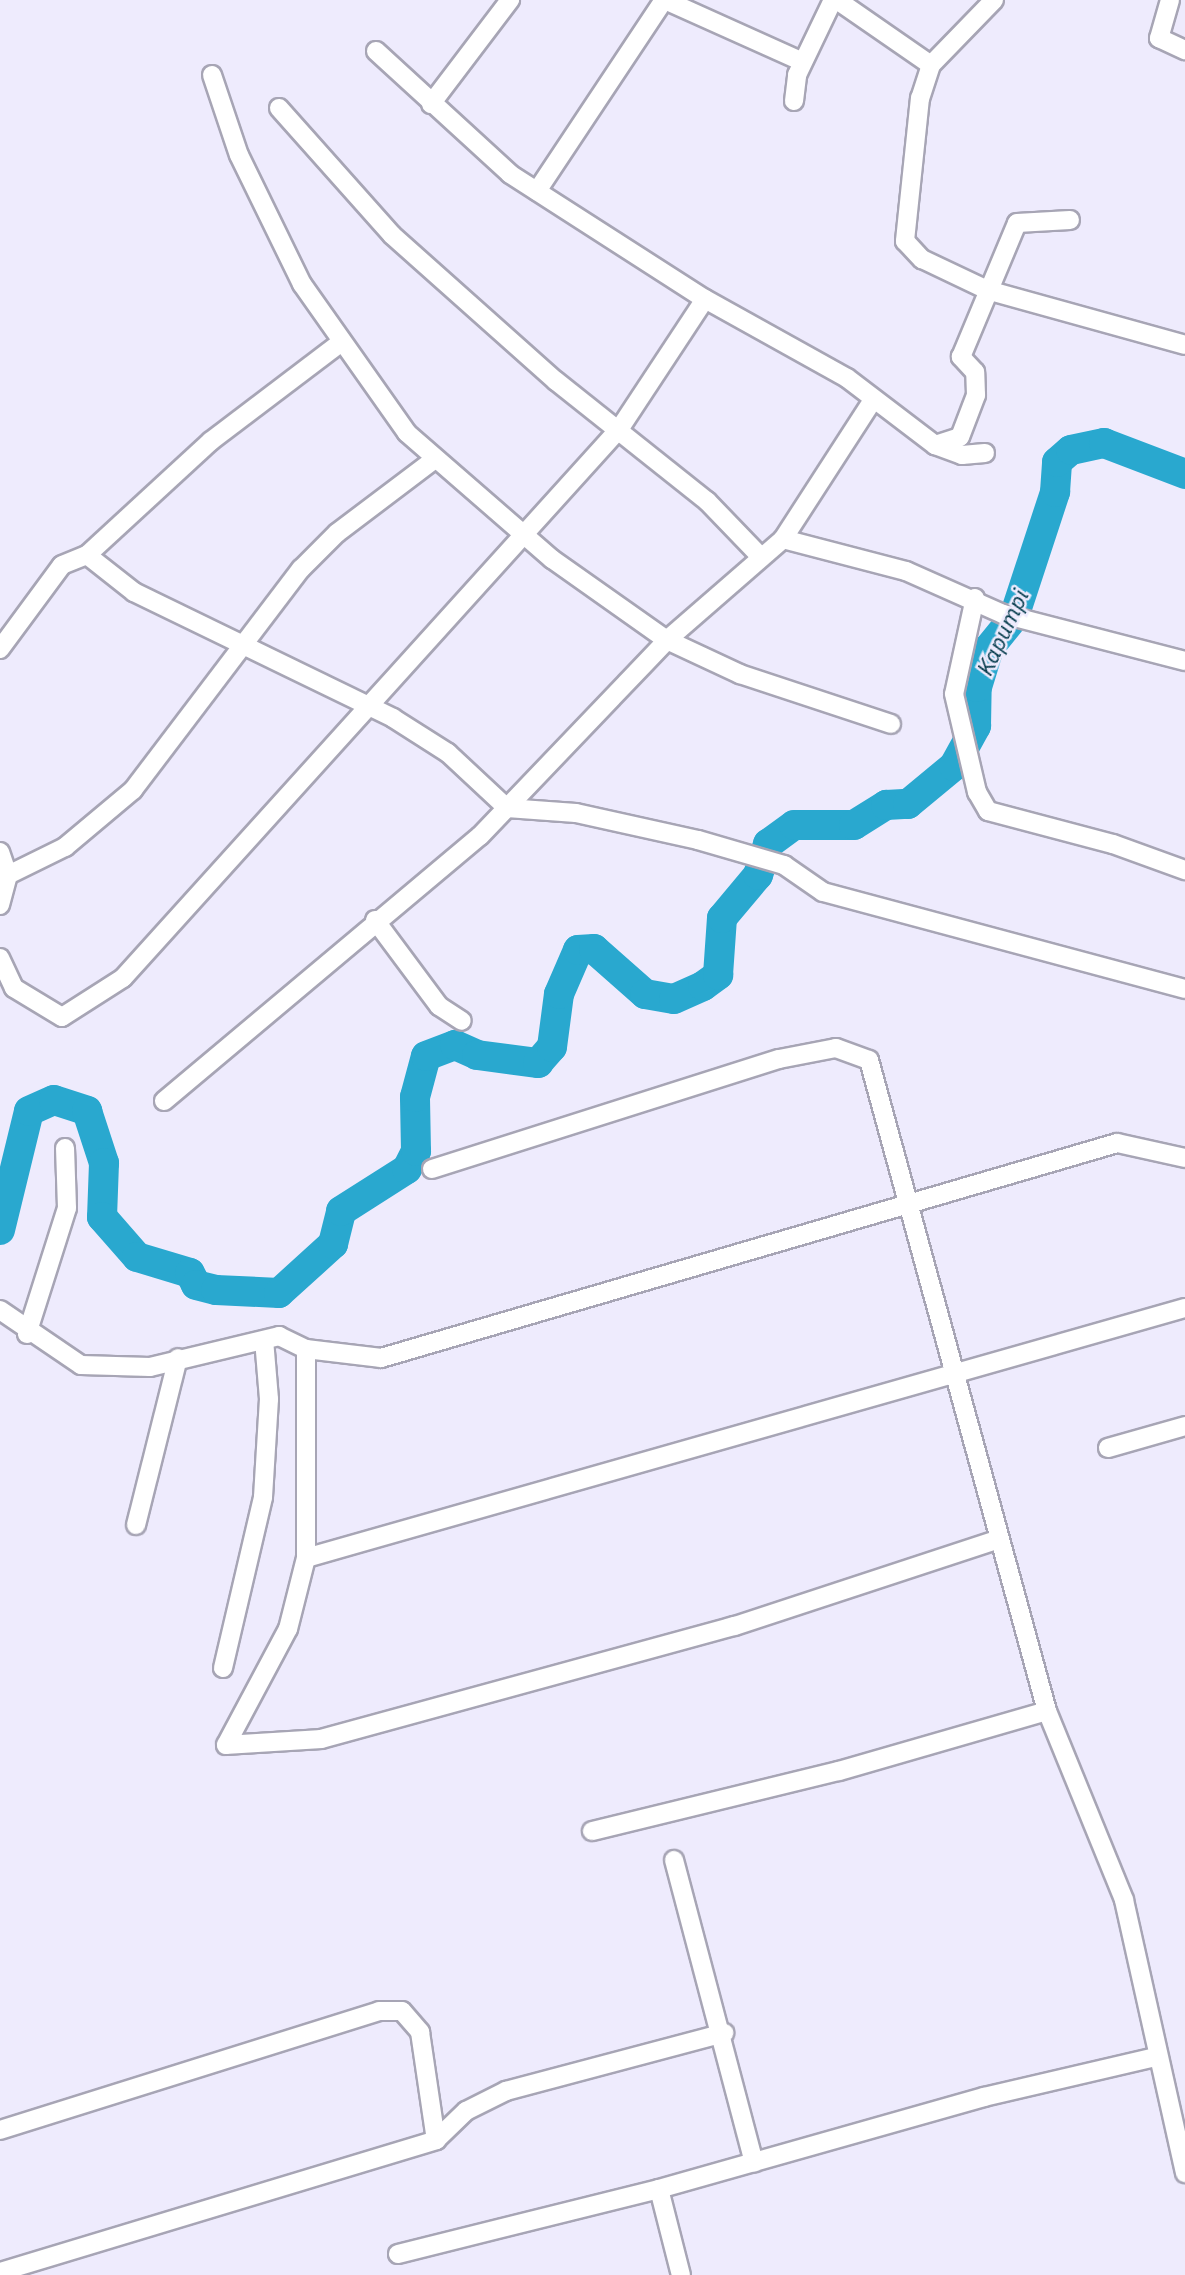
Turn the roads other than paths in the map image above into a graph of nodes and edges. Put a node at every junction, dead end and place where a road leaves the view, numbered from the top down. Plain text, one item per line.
1 (510, 0) edge
2 (664, 0) edge
3 (835, 0) edge
4 (994, 0) edge
5 (1170, 0) edge
6 (1185, 50) edge
7 (376, 51) dead end
8 (803, 62) junction
9 (931, 65) junction
10 (212, 75) dead end
11 (794, 101) dead end
12 (431, 104) junction
13 (279, 108) dead end
14 (537, 191) junction
15 (1070, 220) dead end
16 (987, 290) junction
17 (705, 299) junction
18 (339, 344) junction
19 (1185, 345) edge
20 (873, 400) junction
21 (620, 428) junction
22 (934, 445) junction
23 (985, 453) dead end
24 (435, 459) junction
25 (522, 533) junction
26 (783, 540) junction
27 (87, 555) junction
28 (759, 555) junction
29 (975, 598) junction
30 (667, 640) junction
31 (243, 645) junction
32 (0, 649) edge
33 (1185, 661) edge
34 (366, 703) junction
35 (891, 724) dead end
36 (507, 808) junction
37 (0, 852) edge
38 (1185, 870) edge
39 (8, 875) junction
40 (0, 905) edge
41 (375, 920) junction
42 (0, 958) edge
43 (1185, 989) edge
44 (462, 1021) dead end
45 (164, 1101) dead end
46 (65, 1148) dead end
47 (1185, 1158) edge
48 (432, 1169) dead end
49 (910, 1201) junction
50 (1185, 1308) edge
51 (0, 1310) edge
52 (27, 1334) junction
53 (264, 1340) junction
54 (306, 1349) junction
55 (178, 1358) junction
56 (954, 1374) junction
57 (1185, 1426) edge
58 (1108, 1448) dead end
59 (136, 1525) dead end
60 (996, 1540) junction
61 (306, 1558) junction
62 (223, 1668) dead end
63 (1047, 1711) junction
64 (592, 1831) dead end
65 (674, 1860) dead end
66 (724, 2033) junction
67 (1156, 2057) junction
68 (0, 2130) edge
69 (436, 2140) junction
70 (754, 2163) junction
71 (1185, 2173) edge
72 (659, 2189) junction
73 (398, 2254) dead end
74 (0, 2272) edge
75 (681, 2275) edge

1 - 12 street
2 - 8 street
2 - 14 street
3 - 8 street
3 - 9 street
4 - 9 street
5 - 6 street
7 - 12 street
8 - 11 street
9 - 16 street
10 - 18 street
12 - 14 street
13 - 21 street
14 - 17 street
15 - 16 street
16 - 19 street
16 - 22 street
17 - 20 street
17 - 21 street
18 - 24 street
18 - 27 street
20 - 22 street
20 - 26 street
21 - 25 street
21 - 28 street
22 - 23 street
24 - 25 street
24 - 31 street
25 - 30 street
25 - 34 street
26 - 28 street
26 - 29 street
27 - 31 street
27 - 32 street
28 - 30 street
29 - 33 street
29 - 38 street
30 - 35 street
30 - 36 street
31 - 34 street
31 - 39 street
34 - 36 street
34 - 42 street
36 - 41 street
36 - 43 street
37 - 39 street
39 - 40 street
41 - 44 street
41 - 45 street
46 - 52 street
47 - 49 street
48 - 49 street
49 - 54 street
49 - 56 street
50 - 56 street
51 - 52 street
52 - 55 street
53 - 54 street
53 - 55 street
53 - 62 street
54 - 61 street
55 - 59 street
56 - 60 street
56 - 61 street
57 - 58 street
60 - 61 street
60 - 63 street
63 - 64 street
63 - 67 street
65 - 66 street
66 - 69 street
66 - 70 street
67 - 70 street
67 - 71 street
68 - 69 street
69 - 74 street
70 - 72 street
72 - 73 street
72 - 75 street

